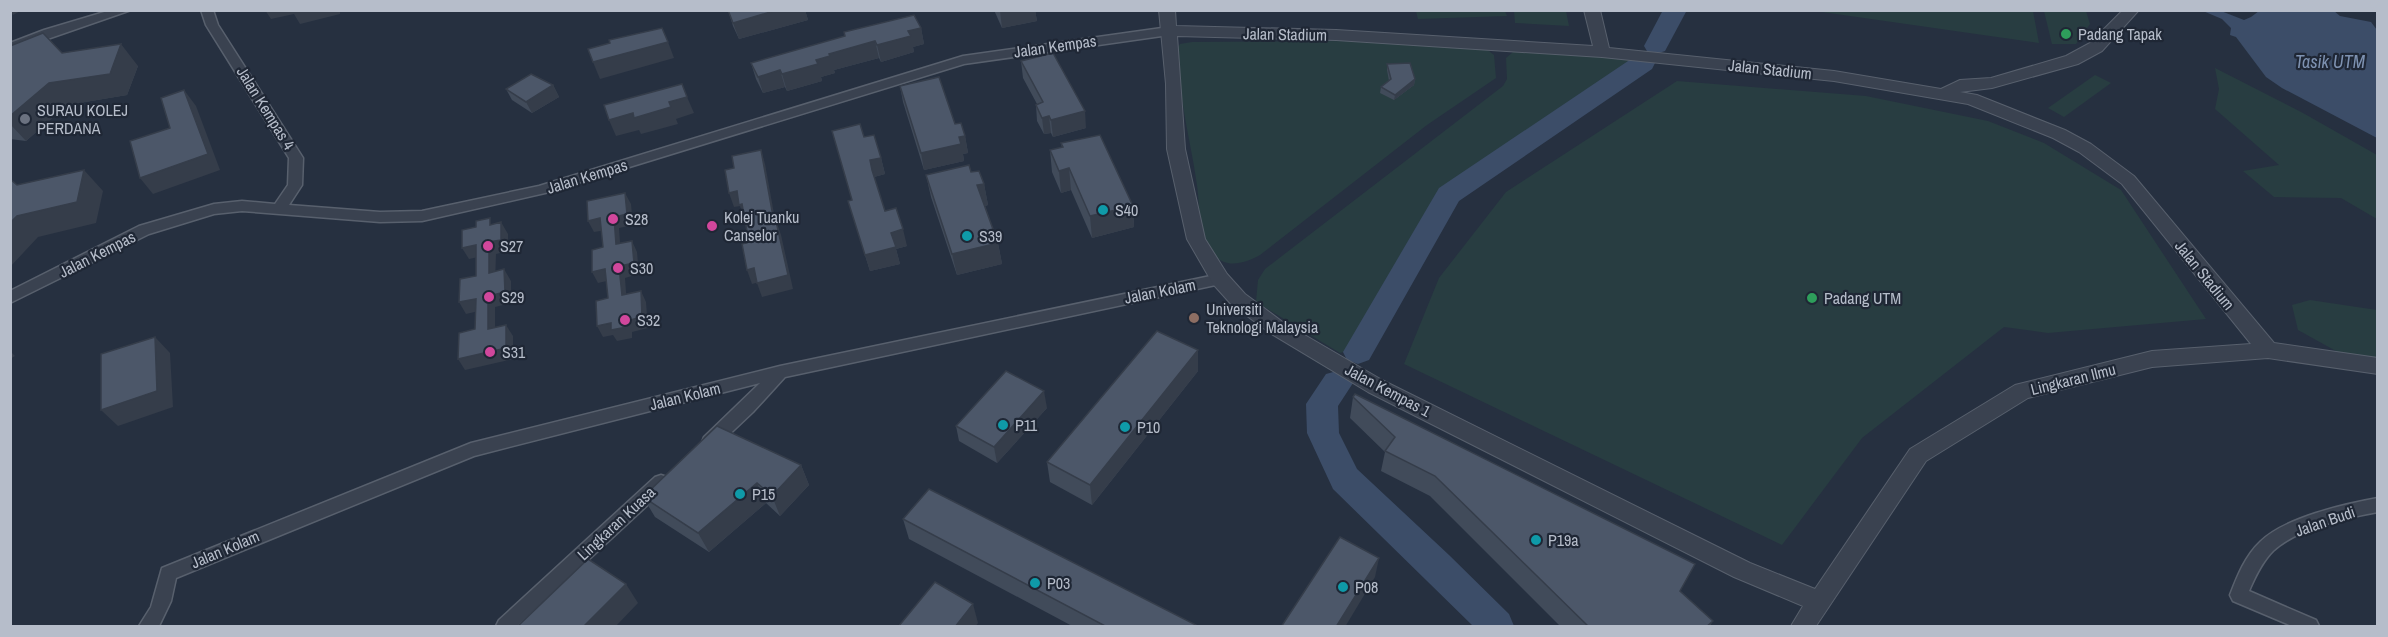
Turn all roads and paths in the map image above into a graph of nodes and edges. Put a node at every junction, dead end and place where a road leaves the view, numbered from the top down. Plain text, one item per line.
1 (125, 10) edge
2 (207, 10) edge
3 (1167, 10) edge
4 (1592, 10) edge
5 (2132, 10) edge
6 (1169, 31) junction
7 (10, 48) edge
8 (1602, 52) junction
9 (1992, 83) junction
10 (1944, 94) junction
11 (1971, 99) junction
12 (279, 209) junction
13 (1220, 279) junction
14 (10, 298) edge
15 (2268, 350) junction
16 (2378, 366) edge
17 (780, 372) junction
18 (699, 451) edge
19 (674, 471) edge
20 (2378, 505) edge
21 (1818, 601) junction
22 (147, 627) edge
23 (505, 627) edge
24 (1803, 627) edge
25 (2310, 627) edge

1 - 7 street
2 - 12 street, Jalan Kempas 4
3 - 6 street, Jalan Kempas 1
4 - 8 street
5 - 9 street
6 - 8 street, Jalan Stadium
6 - 12 street, Jalan Kempas
6 - 13 street, Jalan Kempas 1
8 - 10 street, Jalan Stadium
9 - 10 street
9 - 11 street
10 - 11 street, Jalan Stadium
11 - 15 street, Jalan Stadium
12 - 14 street, Jalan Kempas
13 - 17 street, Jalan Kolam
13 - 21 street, Jalan Kempas 1
15 - 16 street, Lingkaran Ilmu
15 - 21 street, Lingkaran Ilmu
17 - 18 street
17 - 22 street, Jalan Kolam
19 - 23 street, Lingkaran Kuasa
20 - 25 street, Jalan Budi
21 - 24 street, Lingkaran Ilmu

